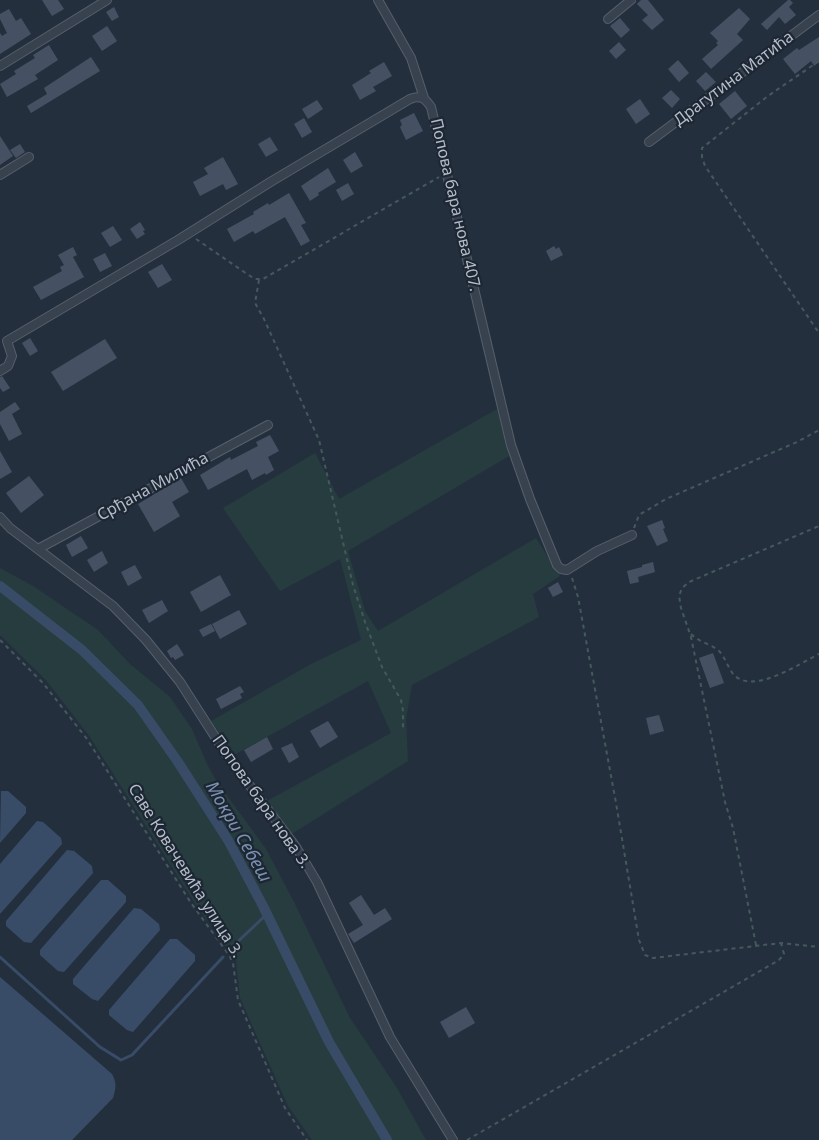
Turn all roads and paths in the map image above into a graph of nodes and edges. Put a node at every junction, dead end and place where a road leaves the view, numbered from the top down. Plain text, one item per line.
1 (107, 0) edge
2 (378, 0) edge
3 (631, 0) edge
4 (819, 15) edge
5 (608, 20) dead end
6 (819, 61) edge
7 (0, 66) edge
8 (424, 98) junction
9 (649, 142) dead end
10 (29, 157) dead end
11 (448, 172) junction
12 (0, 175) edge
13 (188, 234) junction
14 (259, 280) junction
15 (819, 332) edge
16 (3, 340) edge
17 (0, 371) edge
18 (268, 424) dead end
19 (819, 430) edge
20 (0, 517) edge
21 (819, 526) edge
22 (632, 535) joint
23 (38, 549) junction
24 (568, 570) junction
25 (689, 633) junction
26 (0, 640) edge
27 (819, 654) edge
28 (403, 731) dead end
29 (781, 943) junction
30 (756, 945) junction
31 (819, 947) edge
32 (308, 1140) edge
33 (453, 1140) edge
34 (467, 1140) edge

1 - 7 street
2 - 8 street
3 - 5 street
4 - 9 street, Драгутина Матића
6 - 15 path
8 - 11 street, Попова бара нова 407.
8 - 13 street, Попова бара нова 407.
10 - 12 street
11 - 14 path
11 - 24 street, Попова бара нова 407.
13 - 14 path
13 - 16 street, Попова бара нова 407.
14 - 28 path
16 - 17 street
18 - 23 street, Срђана Милића
19 - 22 path
20 - 23 street, Попова бара нова 3.
21 - 25 path
22 - 24 street
23 - 33 street, Попова бара нова 3.
24 - 30 path
25 - 27 path
25 - 30 path
26 - 32 path, Саве Ковачевића улица 3.
29 - 30 path
29 - 31 path
29 - 34 path

